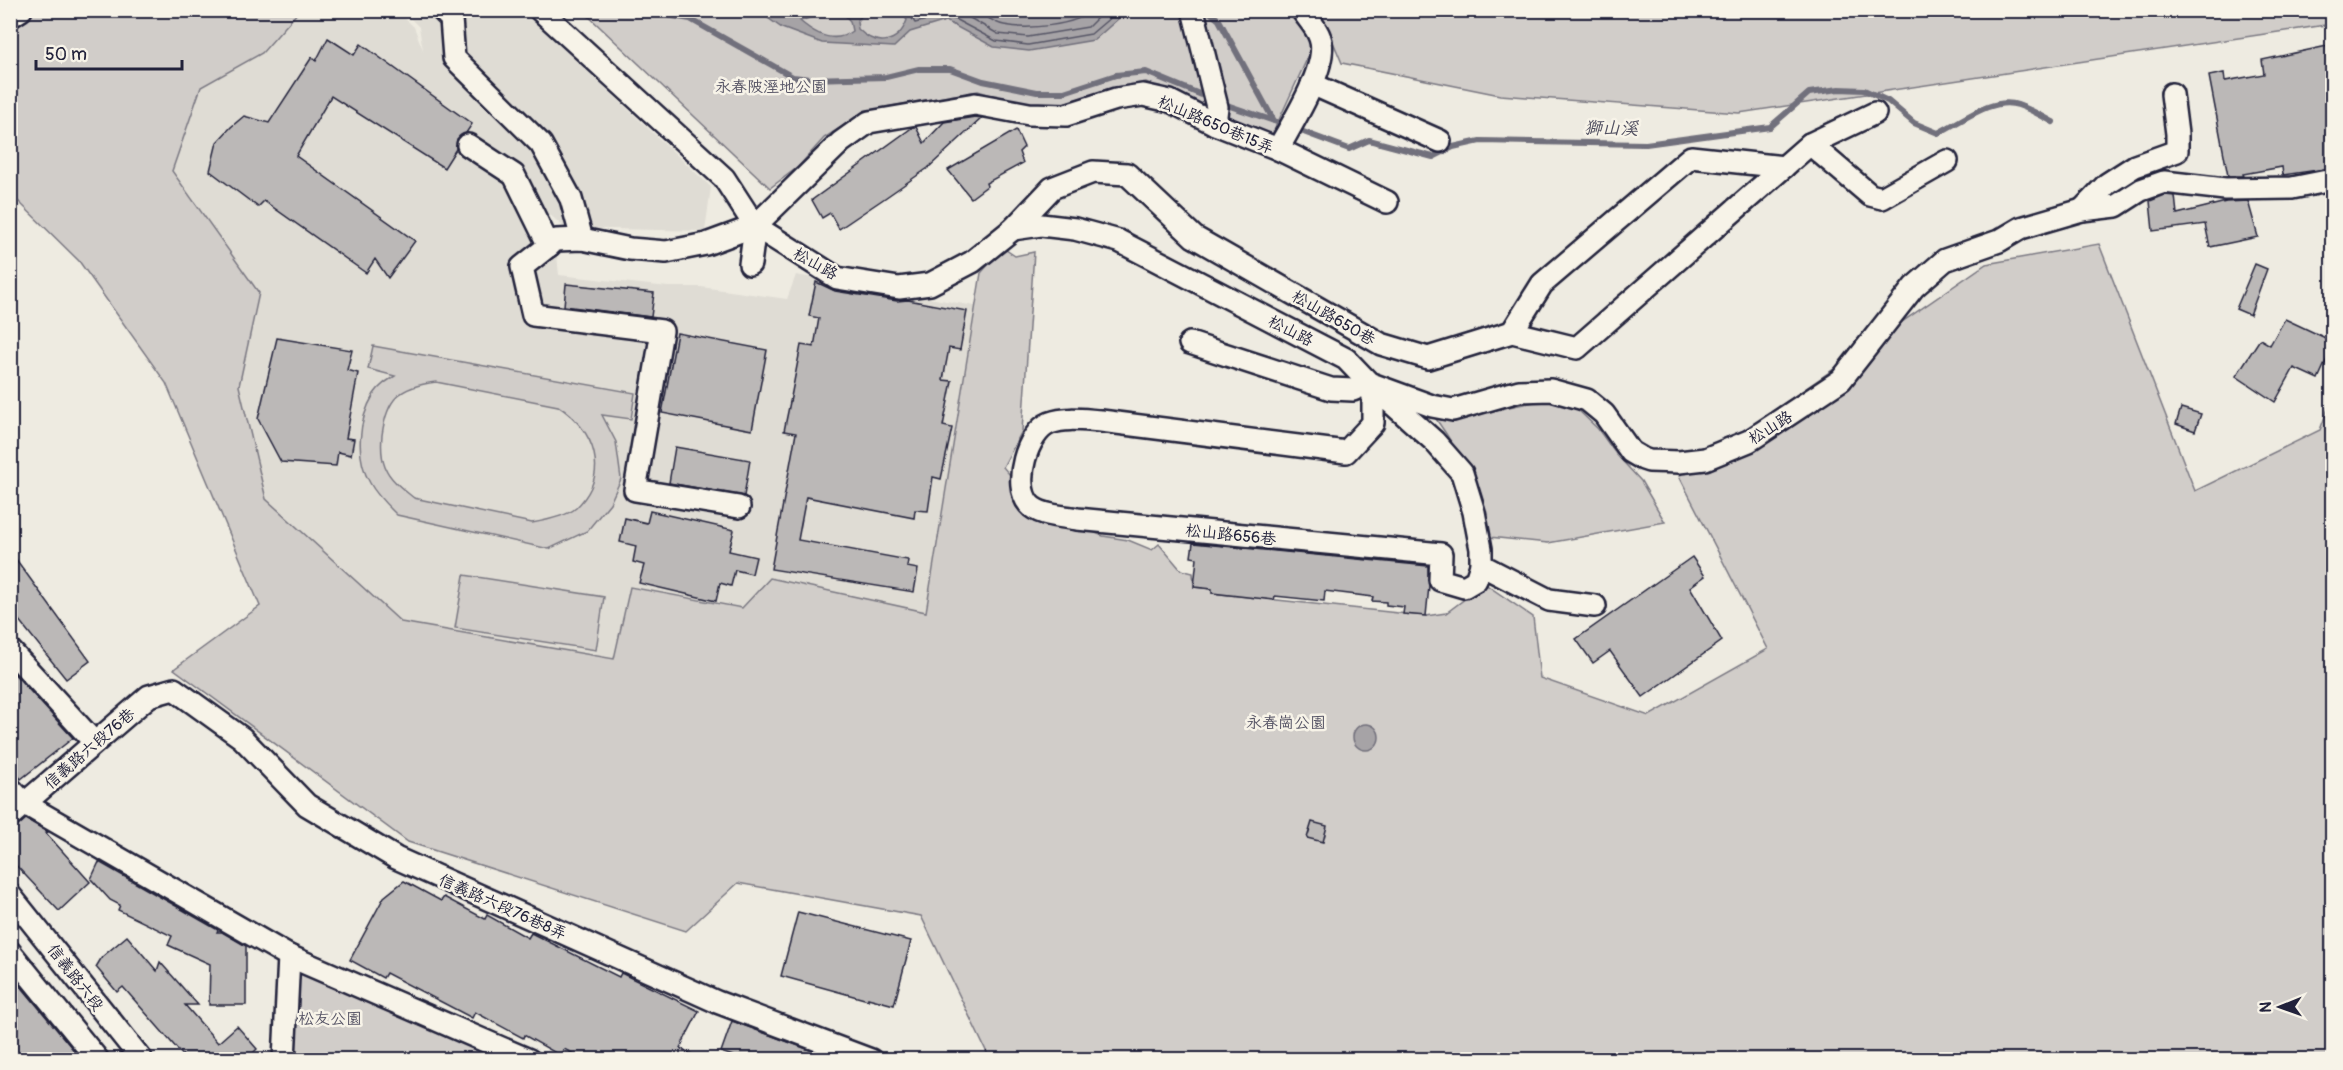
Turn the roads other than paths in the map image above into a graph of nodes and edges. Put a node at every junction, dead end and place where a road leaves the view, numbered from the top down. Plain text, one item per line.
1 (21, 10) edge
2 (442, 10) edge
3 (540, 10) edge
4 (1193, 10) edge
5 (1302, 10) edge
6 (10, 17) edge
7 (1312, 84) junction
8 (2172, 94) dead end
9 (1875, 113) dead end
10 (1216, 115) junction
11 (1440, 141) dead end
12 (1810, 144) junction
13 (468, 145) dead end
14 (1278, 149) junction
15 (1947, 161) dead end
16 (1784, 167) junction
17 (2332, 180) edge
18 (1387, 202) dead end
19 (2082, 210) junction
20 (755, 226) junction
21 (1012, 229) junction
22 (582, 239) junction
23 (549, 246) junction
24 (750, 264) dead end
25 (1512, 332) junction
26 (1190, 343) dead end
27 (1369, 383) junction
28 (1418, 401) junction
29 (1396, 408) junction
30 (1373, 423) junction
31 (739, 507) dead end
32 (1481, 565) junction
33 (1595, 606) dead end
34 (10, 650) edge
35 (174, 689) joint
36 (94, 742) junction
37 (10, 788) edge
38 (18, 810) edge
39 (10, 894) edge
40 (10, 952) edge
41 (289, 956) junction
42 (98, 1059) edge
43 (142, 1059) edge
44 (284, 1059) edge
45 (529, 1059) edge
46 (871, 1059) edge

1 - 6 street
2 - 22 street
3 - 20 street, 松山路
4 - 10 street
5 - 7 street
7 - 11 street
7 - 14 street
8 - 19 street
9 - 12 street
10 - 14 street, 松山路650巷15弄
10 - 20 street, 松山路650巷15弄
12 - 15 street
12 - 16 street
13 - 23 street
14 - 18 street, 松山路650巷15弄
16 - 25 street
16 - 25 street
17 - 19 street, 松山路
19 - 28 street, 松山路
20 - 21 street, 松山路
20 - 22 street
20 - 24 street
21 - 25 street, 松山路650巷
21 - 27 street, 松山路
22 - 23 street
23 - 31 street
26 - 27 street
27 - 28 street, 松山路
27 - 29 street
27 - 30 street
28 - 29 street
29 - 30 street
29 - 32 street
30 - 32 street, 松山路656巷
32 - 33 street
34 - 36 street
35 - 36 street, 信義路六段76巷
35 - 46 street, 信義路六段76巷8弄
36 - 38 street, 信義路六段76巷
37 - 38 street
38 - 41 street
39 - 43 street, 信義路六段
40 - 42 street, 信義路六段
41 - 44 street
41 - 45 street

